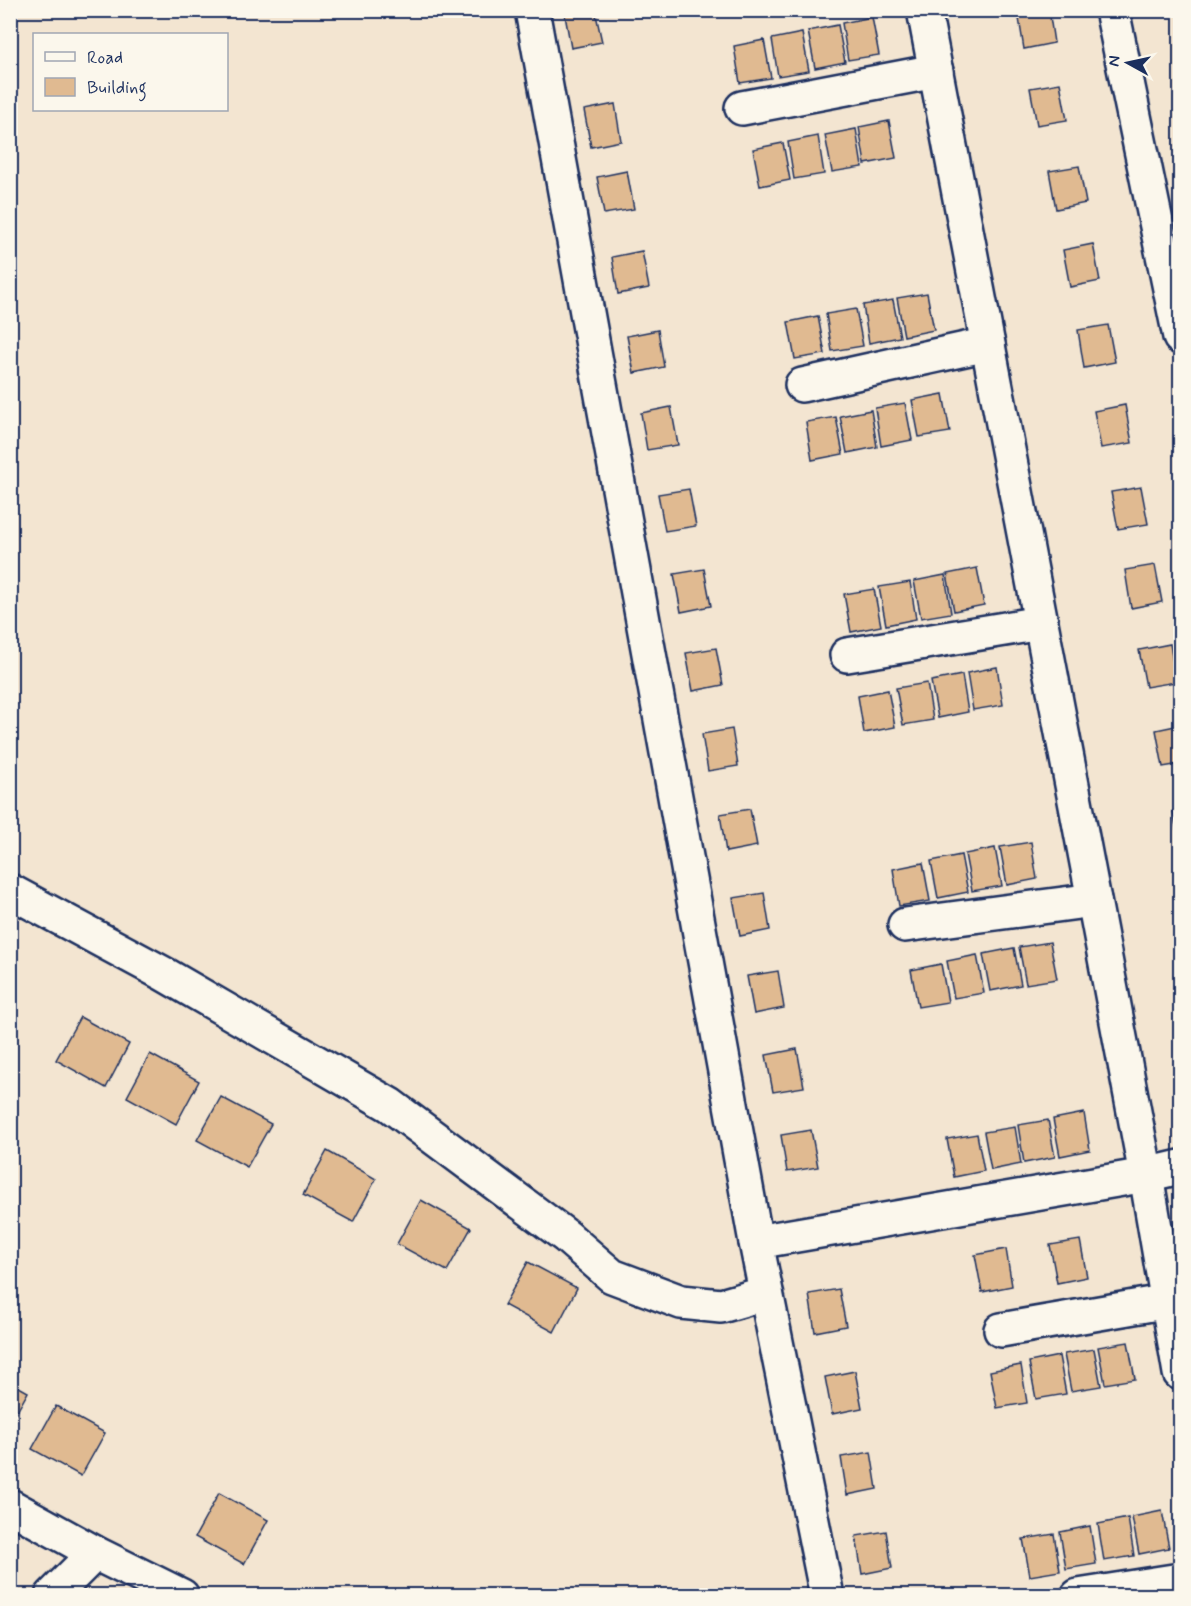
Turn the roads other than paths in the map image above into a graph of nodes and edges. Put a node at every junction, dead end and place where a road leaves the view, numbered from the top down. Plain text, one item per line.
1 (532, 10) edge
2 (924, 10) edge
3 (1112, 10) edge
4 (936, 71) junction
5 (742, 108) dead end
6 (1180, 337) edge
7 (988, 344) junction
8 (801, 385) dead end
9 (1041, 623) junction
10 (847, 655) dead end
11 (10, 891) edge
12 (1094, 900) junction
13 (905, 925) dead end
14 (1180, 1167) edge
15 (1146, 1175) junction
16 (756, 1242) junction
17 (766, 1293) junction
18 (1169, 1301) junction
19 (1001, 1330) dead end
20 (1180, 1373) edge
21 (10, 1506) edge
22 (95, 1553) junction
23 (1180, 1580) edge
24 (52, 1596) edge
25 (182, 1596) edge
26 (827, 1596) edge
27 (1078, 1596) edge

1 - 16 street
2 - 4 street
3 - 6 street
4 - 5 street
4 - 7 street
7 - 8 street
7 - 9 street
9 - 10 street
9 - 12 street
11 - 17 street
12 - 13 street
12 - 15 street
14 - 15 street
15 - 16 street
15 - 18 street
16 - 17 street
17 - 26 street
18 - 19 street
18 - 20 street
21 - 22 street
22 - 24 street
22 - 25 street
23 - 27 street

